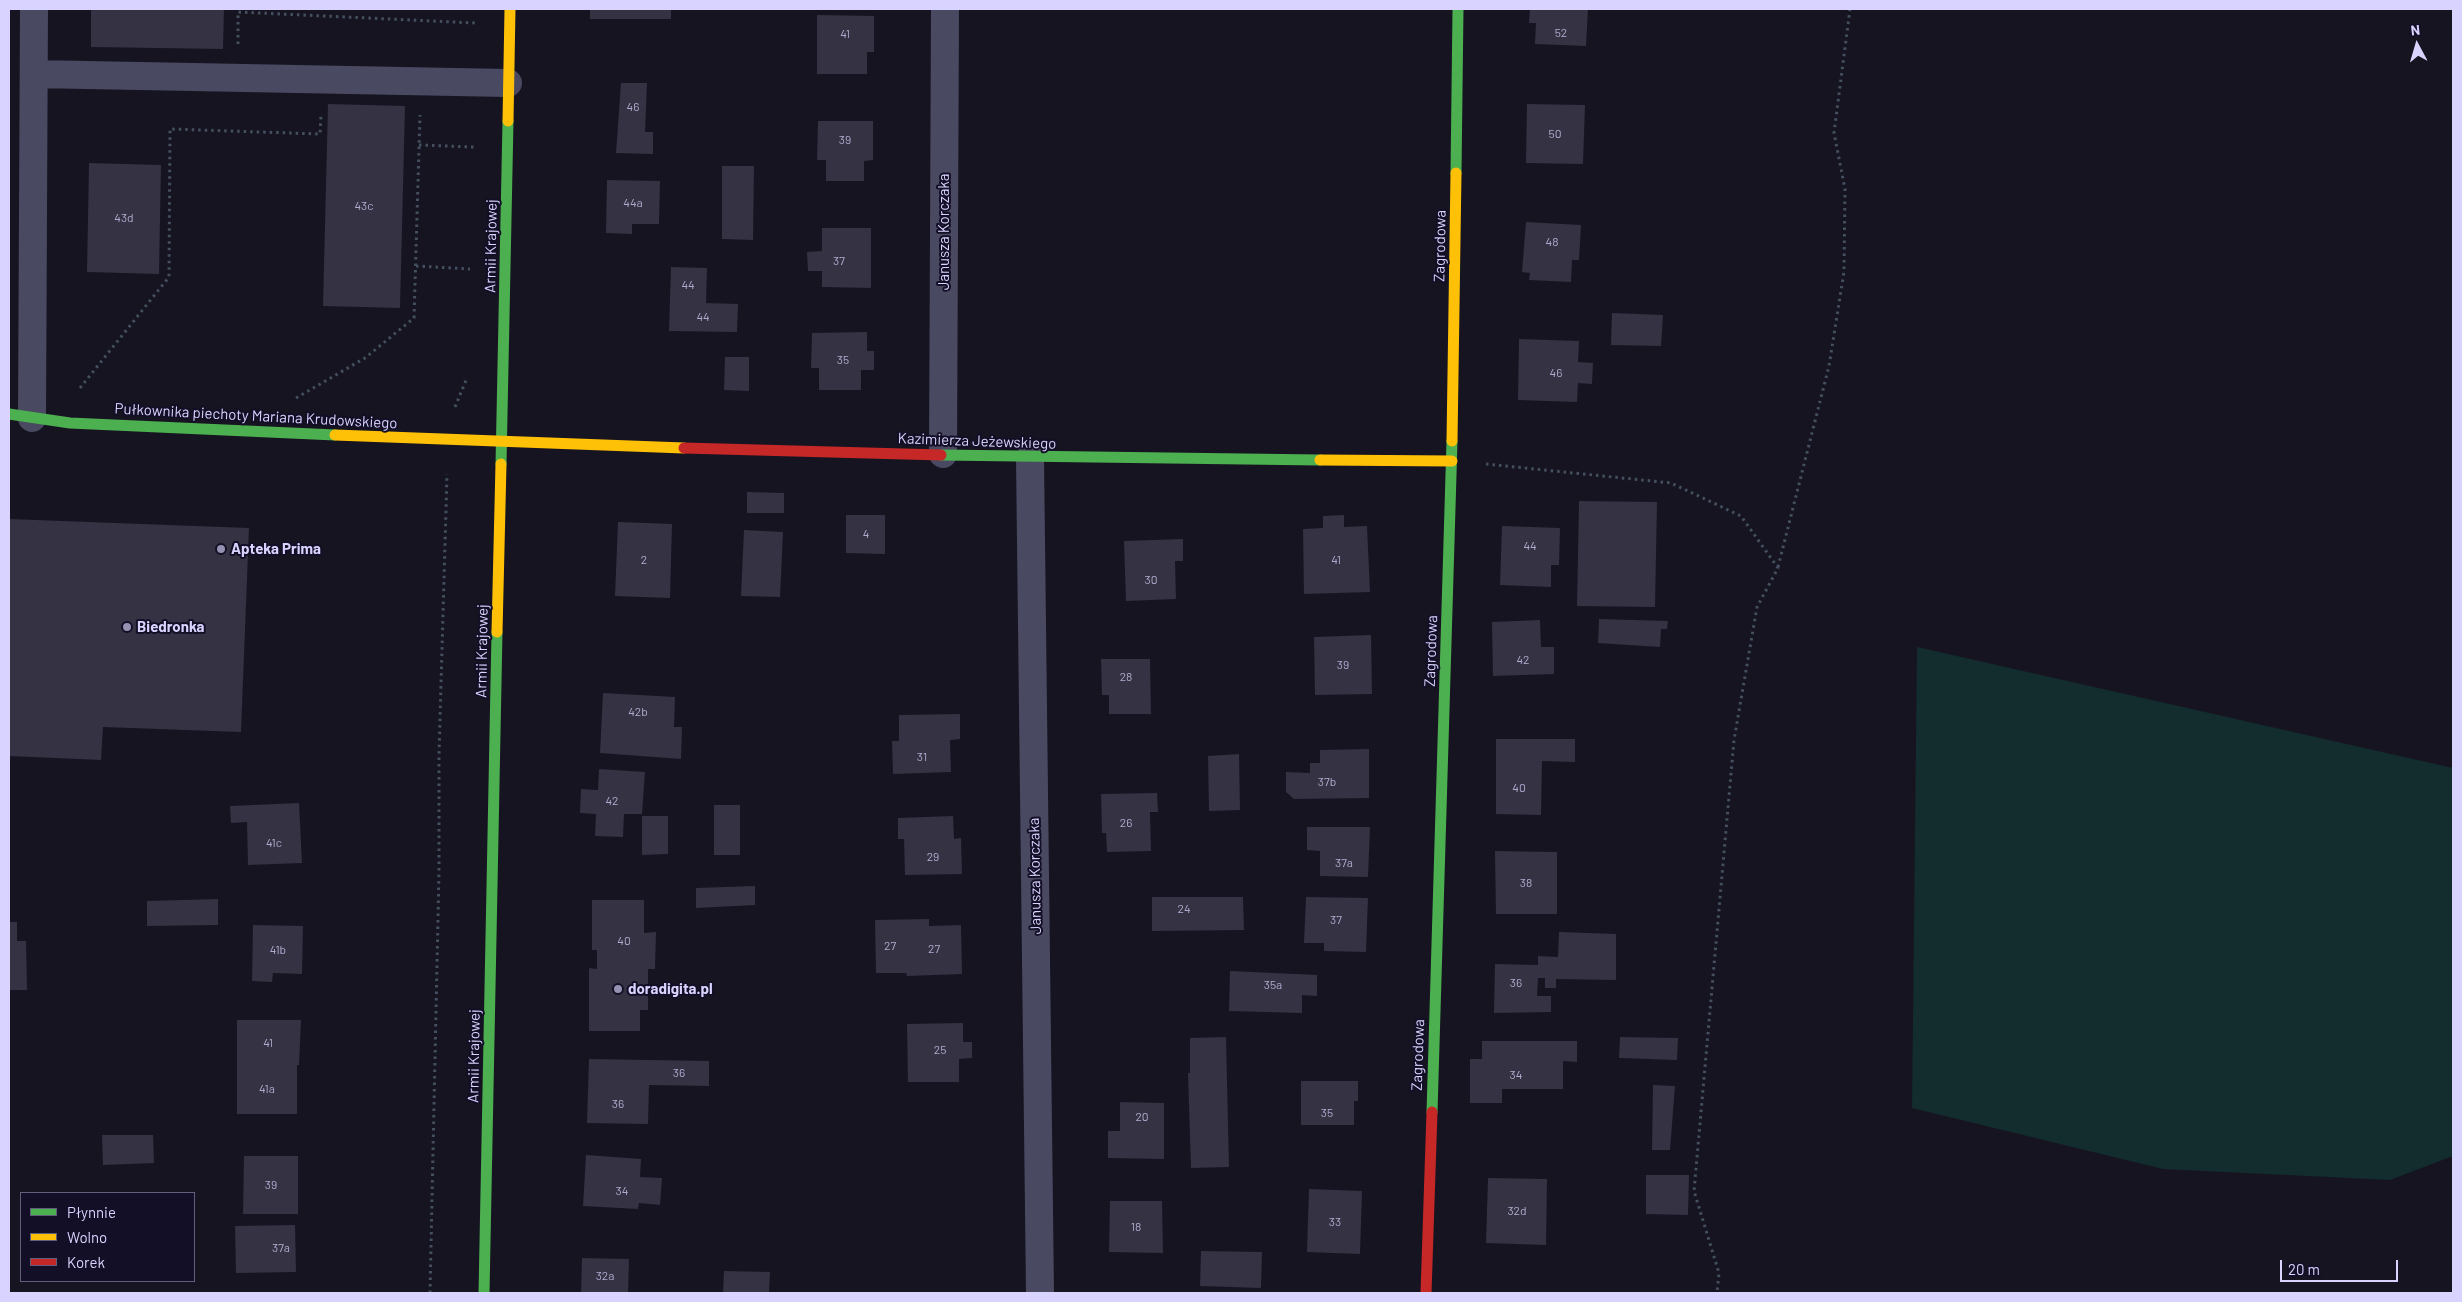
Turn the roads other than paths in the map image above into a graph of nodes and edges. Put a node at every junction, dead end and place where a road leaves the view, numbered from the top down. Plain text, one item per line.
1 (34, 9) edge
2 (510, 9) edge
3 (945, 9) edge
4 (1458, 9) edge
5 (34, 74) junction
6 (508, 83) junction
7 (20, 416) edge
8 (502, 443) junction
9 (943, 454) junction
10 (1030, 458) junction
11 (1452, 461) junction
12 (484, 1293) edge
13 (1040, 1293) edge
14 (1426, 1293) edge

1 - 5 street
2 - 6 street, Armii Krajowej
3 - 9 street, Janusza Korczaka
4 - 11 street, Zagrodowa
5 - 6 street
5 - 7 street
6 - 8 street, Armii Krajowej
7 - 8 street, Pułkownika piechoty Mariana Krudowskiego
8 - 9 street, Kazimierza Jeżewskiego
8 - 12 street, Armii Krajowej
9 - 10 street, Kazimierza Jeżewskiego
10 - 11 street, Kazimierza Jeżewskiego
10 - 13 street, Janusza Korczaka
11 - 14 street, Zagrodowa

